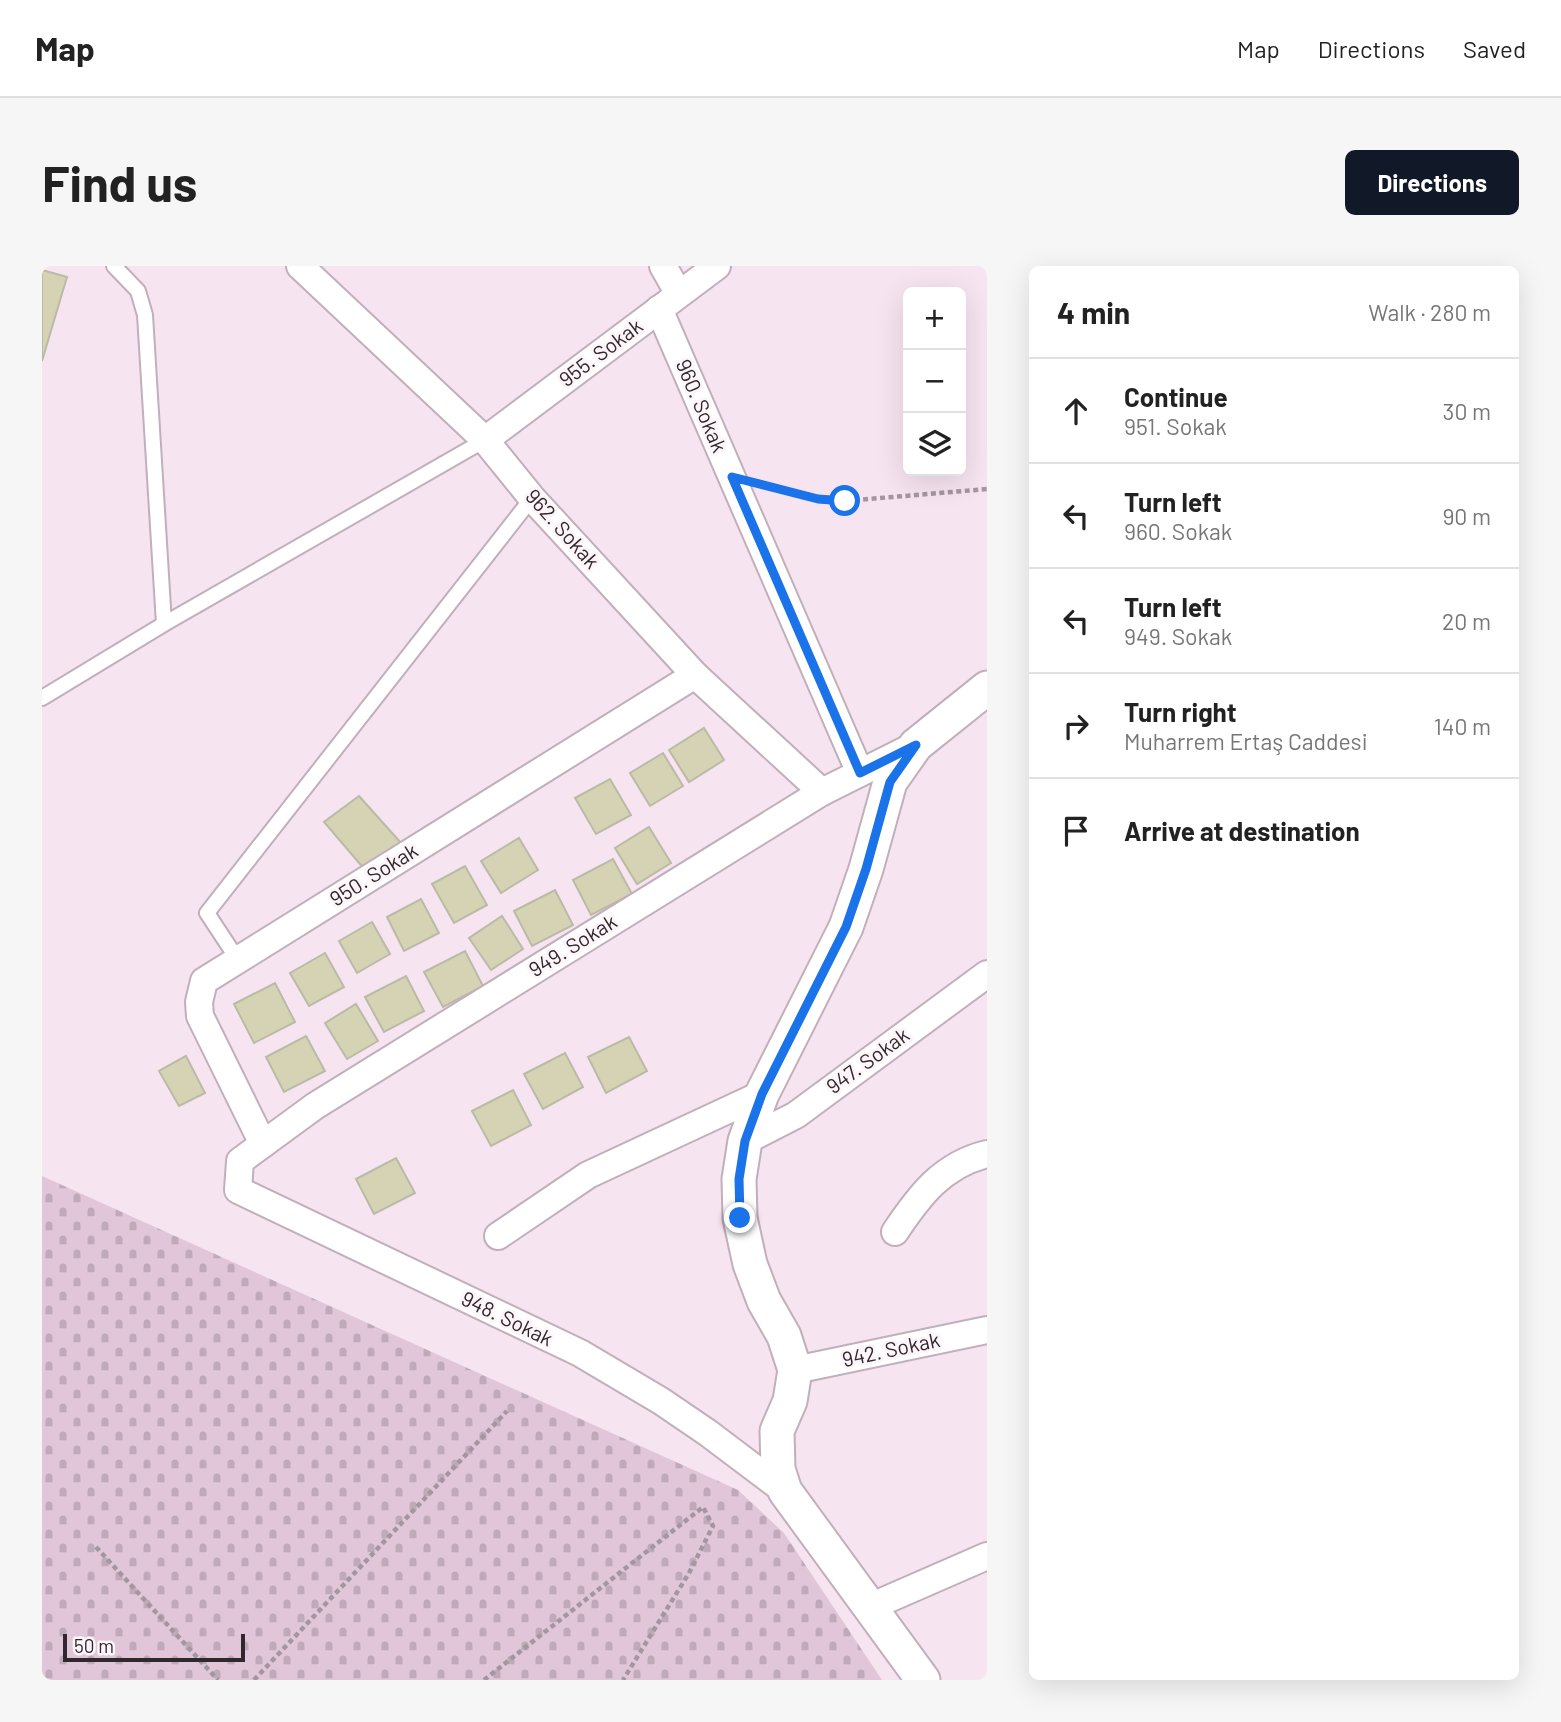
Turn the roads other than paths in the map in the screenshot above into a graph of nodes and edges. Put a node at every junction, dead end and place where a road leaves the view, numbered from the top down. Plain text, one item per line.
1 (114, 266) edge
2 (300, 266) edge
3 (663, 266) edge
4 (717, 266) edge
5 (669, 302) junction
6 (485, 440) junction
7 (532, 498) junction
8 (164, 624) junction
9 (695, 675) junction
10 (987, 688) edge
11 (42, 698) edge
12 (916, 745) junction
13 (860, 773) junction
14 (822, 792) junction
15 (238, 960) junction
16 (987, 974) edge
17 (762, 1094) junction
18 (745, 1141) junction
19 (263, 1144) junction
20 (987, 1154) edge
21 (240, 1161) joint
22 (895, 1232) dead end
23 (498, 1236) dead end
24 (987, 1330) edge
25 (795, 1370) junction
26 (785, 1491) junction
27 (987, 1556) edge
28 (870, 1607) junction
29 (923, 1680) edge

1 - 8 lane
2 - 6 street, 962. Sokak
3 - 5 street, 960. Sokak
4 - 5 street, 955. Sokak
5 - 6 street, 955. Sokak
5 - 13 street, 960. Sokak
6 - 7 street, 962. Sokak
6 - 8 lane
7 - 9 street, 962. Sokak
7 - 15 lane
8 - 11 lane
9 - 14 street, 962. Sokak
9 - 15 street, 950. Sokak
10 - 12 street
12 - 13 street, 949. Sokak
12 - 17 street
13 - 14 street, 949. Sokak
14 - 19 street, 949. Sokak
15 - 19 street, 950. Sokak
16 - 18 street, 947. Sokak
17 - 18 street
17 - 23 street
18 - 25 street
19 - 21 street, 949. Sokak
20 - 22 street
21 - 26 street, 948. Sokak
24 - 25 street, 942. Sokak
25 - 26 street
26 - 28 street
27 - 28 street
28 - 29 street

